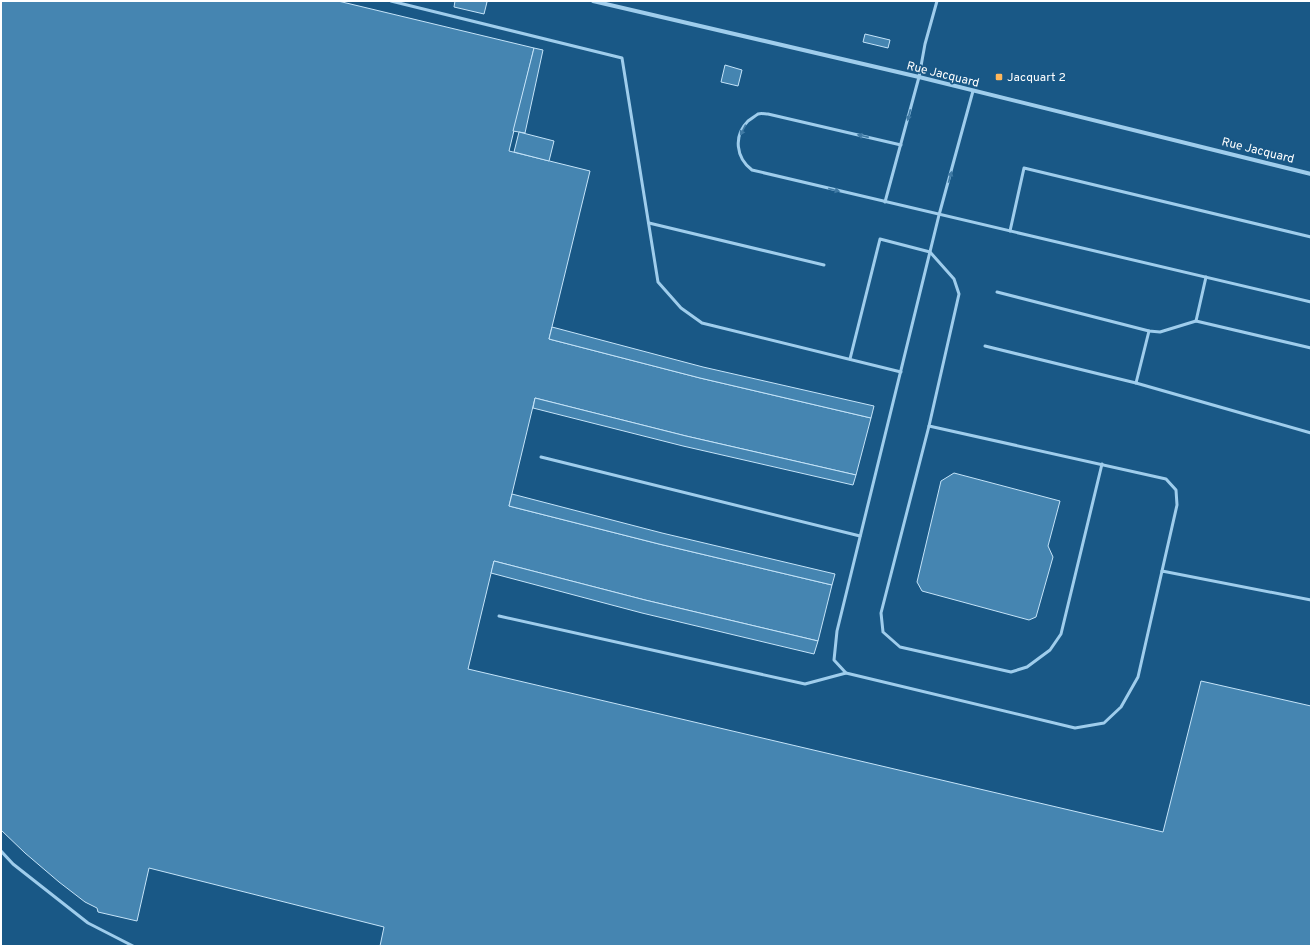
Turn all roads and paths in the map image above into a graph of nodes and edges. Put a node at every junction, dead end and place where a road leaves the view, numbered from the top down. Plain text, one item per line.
1 (391, 1) edge
2 (593, 1) edge
3 (937, 1) edge
4 (919, 78) junction
5 (973, 91) junction
6 (901, 145) junction
7 (1311, 174) edge
8 (885, 202) junction
9 (939, 215) junction
10 (649, 222) junction
11 (1010, 231) junction
12 (1311, 237) edge
13 (930, 252) junction
14 (824, 266) dead end
15 (1206, 277) junction
16 (997, 292) dead end
17 (1311, 302) edge
18 (1196, 321) junction
19 (1149, 331) junction
20 (985, 346) dead end
21 (1311, 348) edge
22 (850, 359) junction
23 (901, 372) junction
24 (1136, 383) junction
25 (930, 426) junction
26 (1310, 433) edge
27 (541, 458) dead end
28 (1102, 464) junction
29 (860, 536) junction
30 (1162, 571) junction
31 (1311, 600) edge
32 (499, 616) dead end
33 (846, 673) junction
34 (1, 851) edge
35 (133, 946) edge

1 - 10 lane
2 - 4 street, Rue Jacquard
3 - 4 lane
4 - 5 street, Rue Jacquard
4 -> 6 lane
5 - 7 street, Rue Jacquard
9 -> 5 lane
6 - 8 lane
6 -> 8 lane
8 - 9 lane
9 - 11 lane
9 - 13 lane
10 - 14 lane
10 - 22 lane
11 - 12 lane
11 - 15 lane
13 - 22 lane
13 - 23 lane
13 - 25 lane
15 - 17 lane
15 - 18 lane
16 - 19 lane
18 - 19 lane
18 - 21 lane
19 - 24 lane
20 - 24 lane
22 - 23 lane
23 - 29 lane
24 - 26 lane
25 - 28 lane
25 - 28 lane
27 - 29 lane
28 - 30 lane
29 - 33 lane
30 - 31 lane
30 - 33 lane
32 - 33 lane
34 - 35 lane

